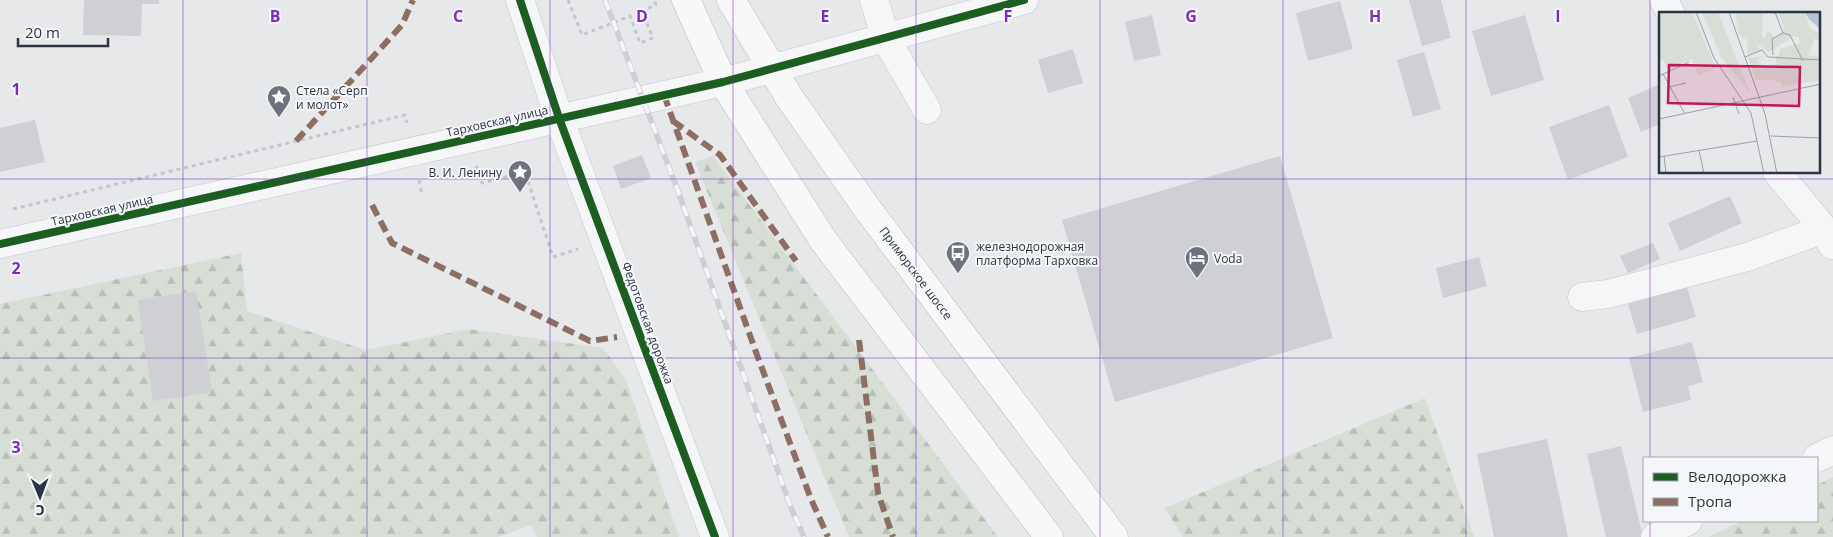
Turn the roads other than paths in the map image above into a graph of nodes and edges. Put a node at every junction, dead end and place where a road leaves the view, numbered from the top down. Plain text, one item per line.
1 (520, 0) edge
2 (686, 0) edge
3 (731, 0) edge
4 (874, 0) edge
5 (1024, 0) edge
6 (1664, 0) edge
7 (1670, 12) edge
8 (886, 39) junction
9 (771, 70) junction
10 (723, 82) junction
11 (927, 110) dead end
12 (559, 118) junction
13 (1779, 174) edge
14 (1829, 238) edge
15 (0, 244) edge
16 (1582, 297) dead end
17 (1833, 450) edge
18 (1818, 458) edge
19 (1686, 522) edge
20 (715, 537) edge
21 (1049, 537) edge
22 (1114, 537) edge
23 (1654, 537) edge

1 - 12 street, Федотовская дорожка
2 - 10 highway
3 - 9 highway, Приморское шоссе
4 - 8 street
5 - 8 street, Тарховская улица
6 - 7 street
8 - 9 street, Тарховская улица
8 - 11 street
9 - 10 street, Тарховская улица
9 - 22 highway, Приморское шоссе
10 - 12 street, Тарховская улица
10 - 21 highway
12 - 15 street, Тарховская улица
12 - 20 street, Федотовская дорожка
13 - 14 street
14 - 16 street
17 - 18 street
19 - 23 street

